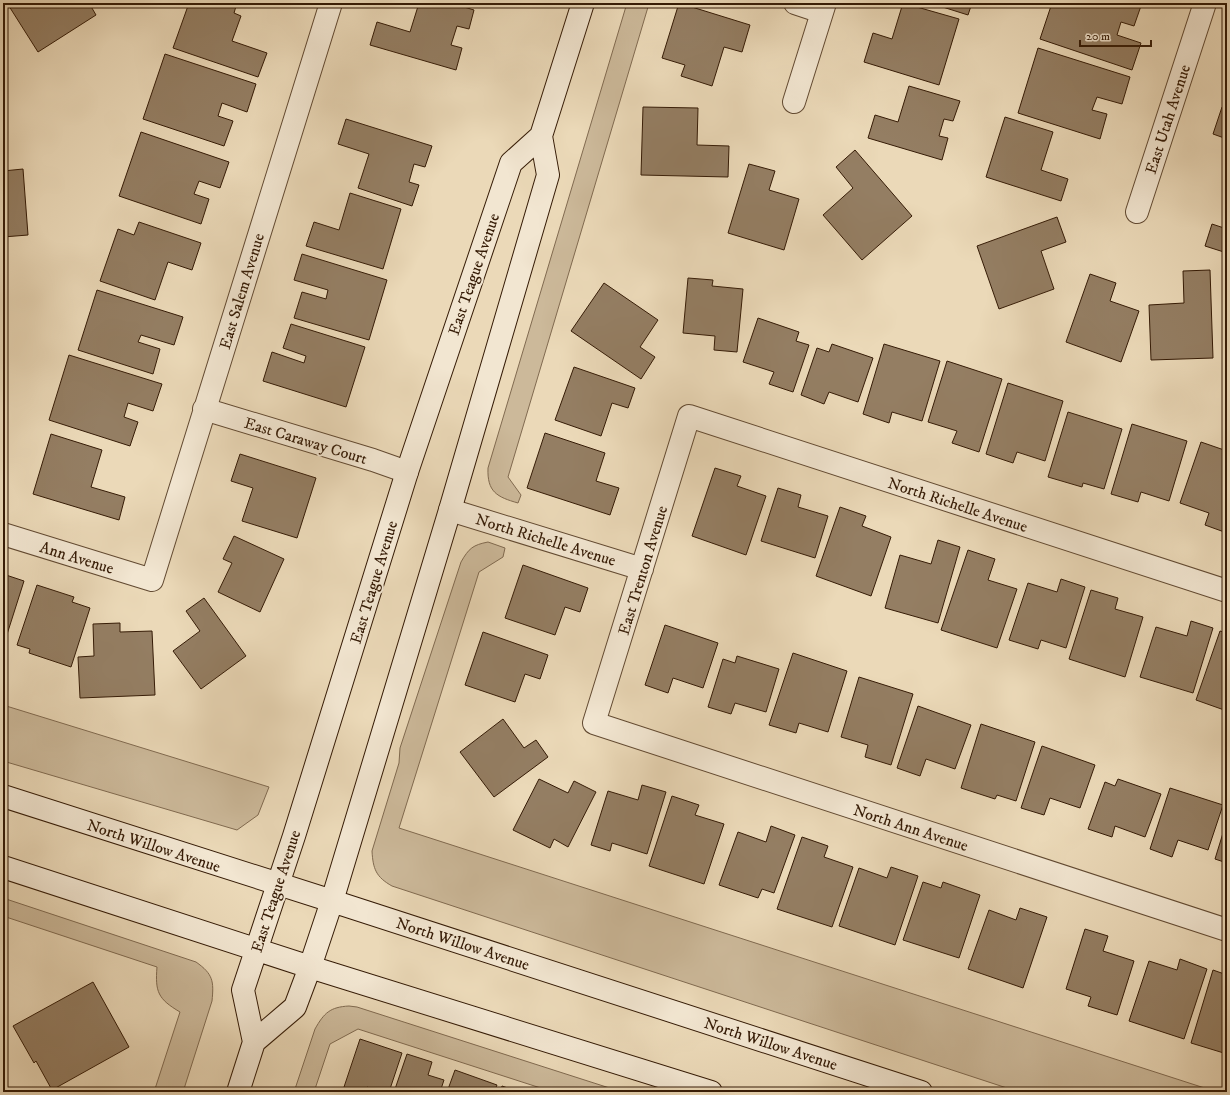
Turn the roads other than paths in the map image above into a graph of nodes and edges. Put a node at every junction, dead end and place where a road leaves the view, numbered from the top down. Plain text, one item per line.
1 (331, 3) edge
2 (583, 3) edge
3 (795, 3) edge
4 (1205, 3) edge
5 (824, 7) edge
6 (794, 102) dead end
7 (541, 136) junction
8 (1137, 212) dead end
9 (204, 409) junction
10 (689, 416) joint
11 (407, 472) junction
12 (450, 510) junction
13 (3, 534) edge
14 (642, 569) junction
15 (152, 580) joint
16 (1227, 591) edge
17 (594, 723) joint
18 (3, 796) edge
19 (3, 867) edge
20 (278, 884) junction
21 (332, 900) junction
22 (1227, 930) edge
23 (256, 950) junction
24 (310, 967) junction
25 (254, 1042) junction
26 (238, 1092) edge
27 (711, 1092) edge
28 (921, 1092) edge

1 - 9 street, East Salem Avenue
2 - 7 street
3 - 5 street
4 - 8 street, East Utah Avenue
5 - 6 street
7 - 11 street, East Teague Avenue
7 - 12 street
9 - 11 street, East Caraway Court
9 - 15 street, East Salem Avenue
10 - 14 street, East Trenton Avenue
10 - 16 street, North Richelle Avenue
11 - 20 street, East Teague Avenue
12 - 14 street, North Richelle Avenue
12 - 21 street
13 - 15 street, Ann Avenue
14 - 17 street, East Trenton Avenue
17 - 22 street, North Ann Avenue
18 - 20 street, North Willow Avenue
19 - 23 street
20 - 21 street, North Willow Avenue
20 - 23 street, East Teague Avenue
21 - 24 street
21 - 28 street, North Willow Avenue
23 - 24 street
23 - 25 street, East Teague Avenue
24 - 25 street
24 - 27 street
25 - 26 street, East Teague Avenue

